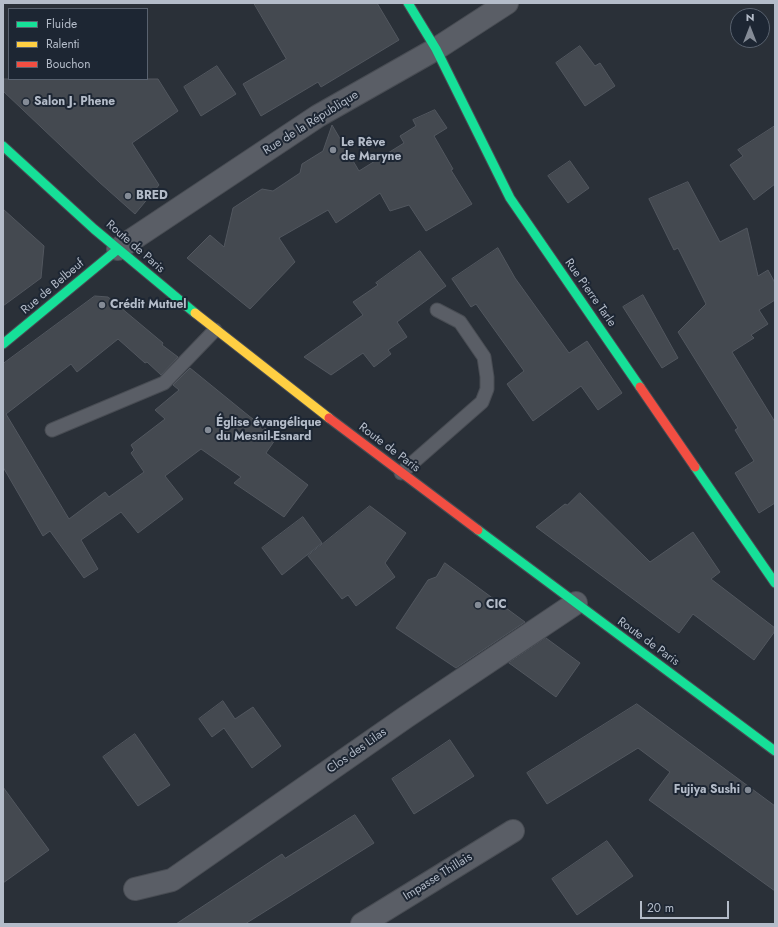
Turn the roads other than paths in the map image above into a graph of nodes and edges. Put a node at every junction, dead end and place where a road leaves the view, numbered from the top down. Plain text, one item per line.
1 (408, 3) edge
2 (507, 3) edge
3 (436, 49) junction
4 (3, 146) edge
5 (118, 249) junction
6 (437, 310) dead end
7 (215, 330) junction
8 (3, 344) edge
9 (52, 430) dead end
10 (401, 472) junction
11 (775, 583) edge
12 (576, 603) junction
13 (775, 751) edge
14 (513, 831) dead end
15 (135, 889) dead end
16 (362, 924) edge

1 - 3 main road, Rue Pierre Tarle
2 - 3 street, Rue de la République
3 - 5 street, Rue de la République
3 - 11 main road, Rue Pierre Tarle
4 - 5 main road, Route de Paris
5 - 7 main road, Route de Paris
5 - 8 main road, Rue de Belbeuf
6 - 10 lane
7 - 9 lane
7 - 10 main road, Route de Paris
10 - 12 main road, Route de Paris
12 - 13 main road, Route de Paris
12 - 15 street, Clos des Lilas
14 - 16 street, Impasse Thillais

